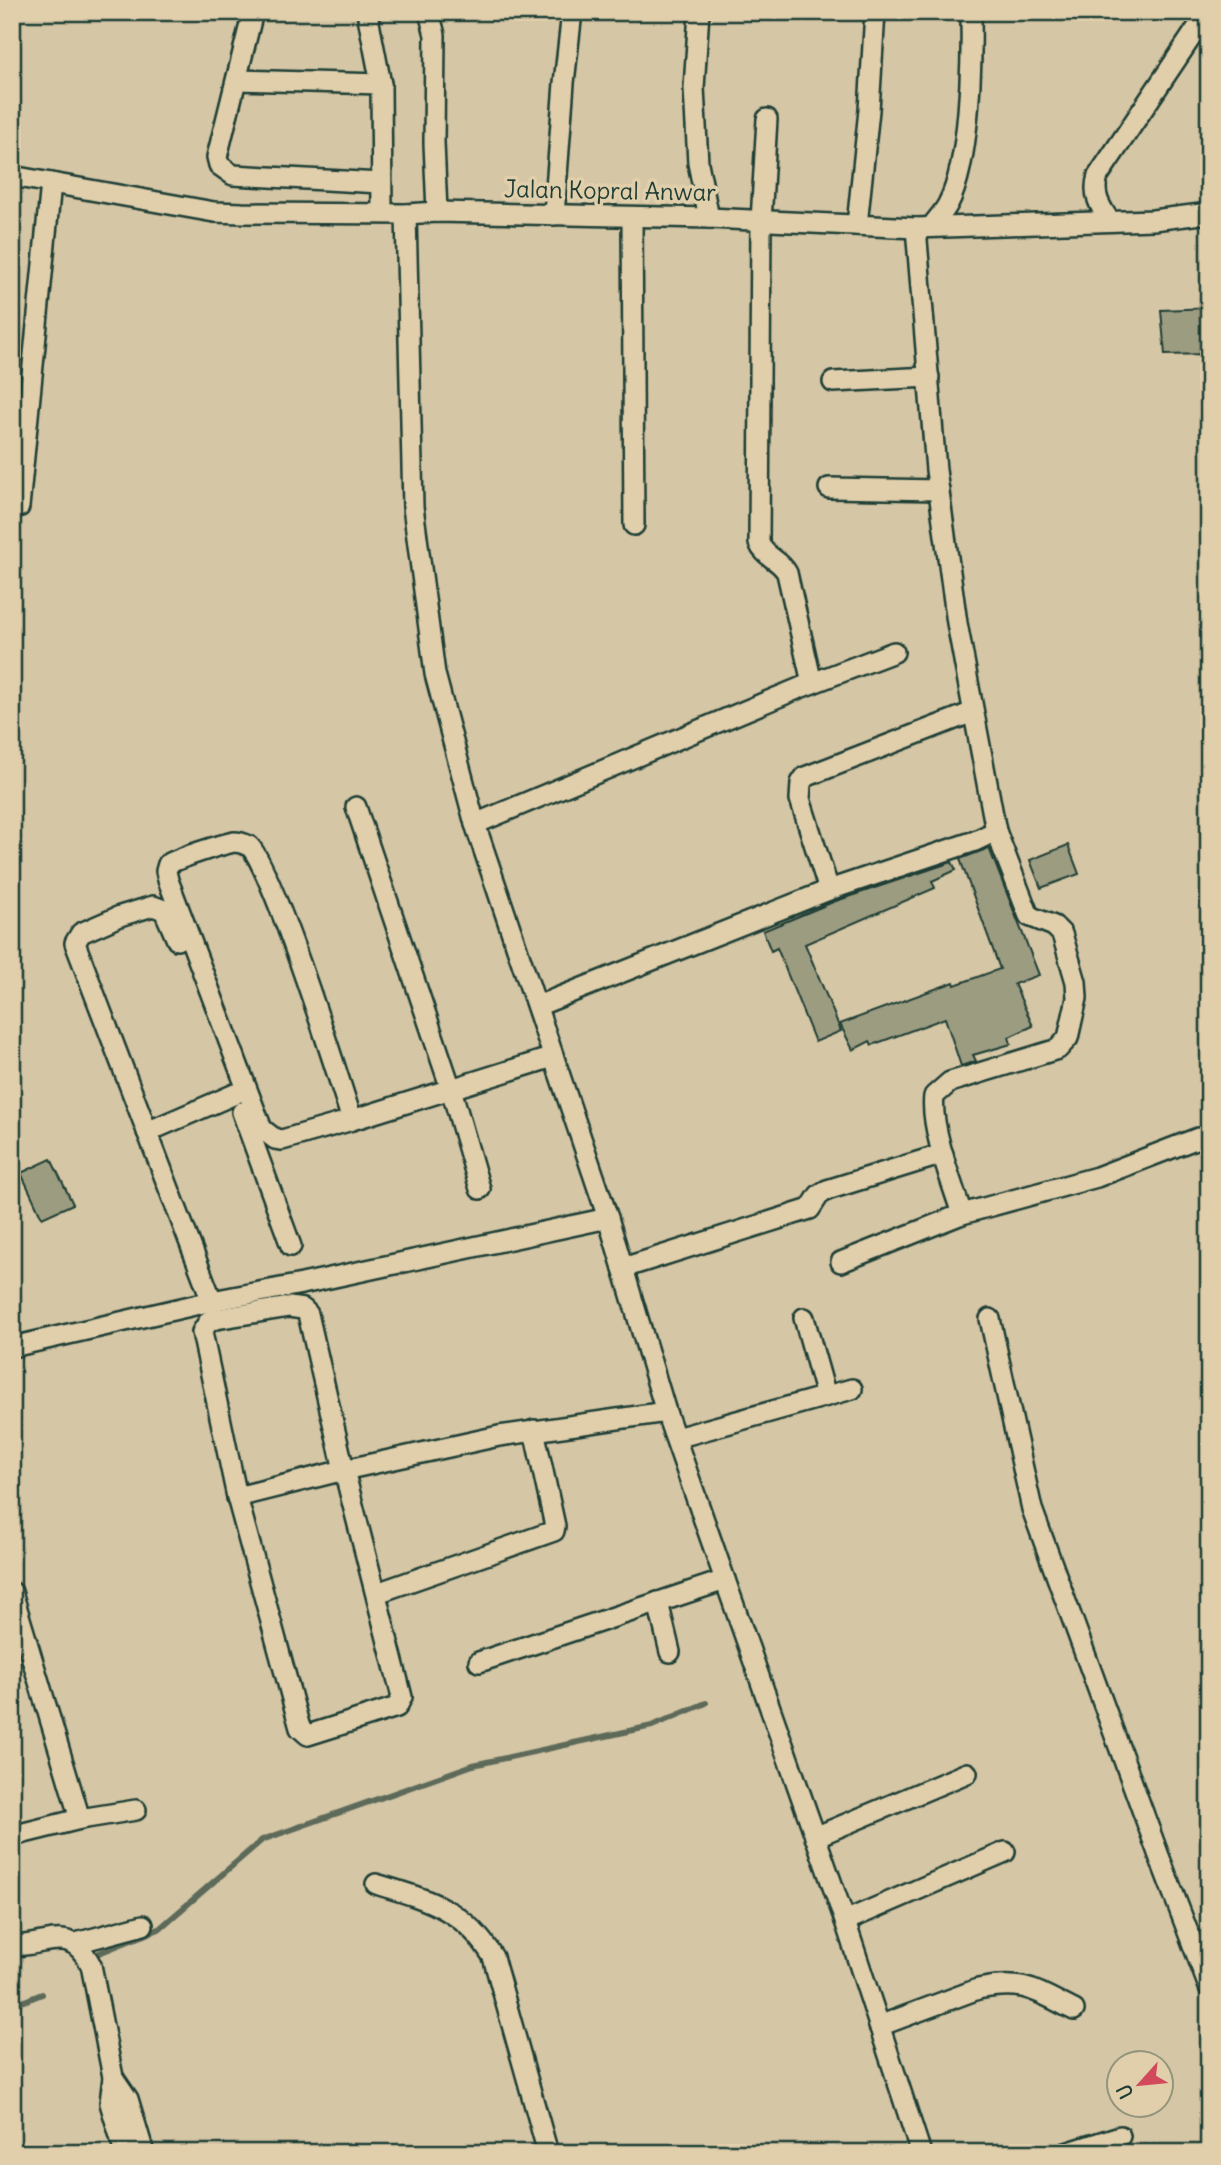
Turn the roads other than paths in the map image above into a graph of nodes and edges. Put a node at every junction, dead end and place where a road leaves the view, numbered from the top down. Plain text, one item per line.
1 (253, 12) edge
2 (367, 12) edge
3 (429, 12) edge
4 (572, 12) edge
5 (699, 12) edge
6 (875, 12) edge
7 (971, 12) edge
8 (1208, 12) edge
9 (237, 80) junction
10 (381, 85) junction
11 (767, 119) dead end
12 (12, 176) edge
13 (51, 183) junction
14 (381, 183) junction
15 (438, 212) junction
16 (382, 213) junction
17 (406, 214) junction
18 (1209, 214) edge
19 (554, 215) junction
20 (632, 217) junction
21 (709, 218) junction
22 (761, 221) junction
23 (1110, 221) junction
24 (857, 225) junction
25 (924, 227) junction
26 (929, 377) junction
27 (833, 382) dead end
28 (829, 488) dead end
29 (939, 490) junction
30 (19, 507) dead end
31 (634, 525) dead end
32 (894, 652) dead end
33 (812, 683) junction
34 (972, 712) junction
35 (356, 807) dead end
36 (475, 824) junction
37 (996, 831) junction
38 (829, 890) junction
39 (537, 1006) junction
40 (553, 1057) junction
41 (451, 1089) junction
42 (235, 1094) junction
43 (352, 1120) junction
44 (147, 1132) junction
45 (1198, 1138) dead end
46 (943, 1154) junction
47 (480, 1189) dead end
48 (962, 1214) junction
49 (608, 1218) junction
50 (290, 1246) dead end
51 (841, 1262) dead end
52 (623, 1268) junction
53 (212, 1301) junction
54 (804, 1318) dead end
55 (990, 1320) dead end
56 (12, 1347) edge
57 (852, 1389) dead end
58 (826, 1396) junction
59 (666, 1412) junction
60 (534, 1430) junction
61 (676, 1438) junction
62 (344, 1470) junction
63 (237, 1497) junction
64 (725, 1580) junction
65 (12, 1592) edge
66 (377, 1593) junction
67 (658, 1602) junction
68 (670, 1652) dead end
69 (479, 1662) dead end
70 (967, 1773) dead end
71 (136, 1810) dead end
72 (80, 1819) junction
73 (12, 1836) edge
74 (815, 1837) junction
75 (1005, 1852) dead end
76 (376, 1884) dead end
77 (845, 1921) junction
78 (143, 1925) dead end
79 (76, 1944) junction
80 (12, 1947) edge
81 (1209, 1987) edge
82 (1074, 2010) dead end
83 (879, 2026) junction
84 (113, 2077) junction
85 (1120, 2136) dead end
86 (125, 2153) edge
87 (144, 2153) edge
88 (548, 2153) edge
89 (921, 2153) edge
90 (1066, 2153) edge

1 - 9 street
2 - 10 street
3 - 15 street
4 - 19 street
5 - 21 street
6 - 24 street
7 - 25 street
8 - 23 street
9 - 10 street
9 - 14 street
10 - 14 street
11 - 22 street
12 - 13 street, Jalan Kopral Anwar
13 - 16 street, Jalan Kopral Anwar
13 - 30 street
14 - 16 street
15 - 17 street, Jalan Kopral Anwar
15 - 19 street, Jalan Kopral Anwar
16 - 17 street, Jalan Kopral Anwar
17 - 36 street
18 - 23 street, Jalan Kopral Anwar
19 - 20 street, Jalan Kopral Anwar
20 - 21 street, Jalan Kopral Anwar
20 - 31 street
21 - 22 street, Jalan Kopral Anwar
22 - 24 street, Jalan Kopral Anwar
22 - 33 street
23 - 25 street, Jalan Kopral Anwar
24 - 25 street, Jalan Kopral Anwar
25 - 26 street
26 - 27 street
26 - 29 street
28 - 29 street
29 - 34 street
32 - 33 street
33 - 36 street
34 - 37 street
34 - 38 street
35 - 41 street
36 - 39 street
37 - 38 street
37 - 46 street
38 - 39 street
39 - 40 street
40 - 41 street
40 - 49 street
41 - 43 street
41 - 47 street
42 - 44 street
42 - 44 street
42 - 50 street
43 - 43 street
44 - 53 street
45 - 48 street
46 - 48 street
46 - 52 street
48 - 51 street
49 - 52 street
49 - 53 street
52 - 59 street
53 - 56 street
54 - 58 street
55 - 81 street
57 - 58 street
58 - 61 street
59 - 60 street
59 - 61 street
60 - 62 street
60 - 66 street
61 - 64 street
62 - 63 street
62 - 63 street
62 - 66 street
63 - 66 street
64 - 67 street
64 - 74 street
65 - 72 street
67 - 68 street
67 - 69 street
70 - 74 street
71 - 72 street
72 - 73 street
74 - 77 street
75 - 77 street
76 - 88 street
77 - 83 street
78 - 79 street
79 - 80 street
79 - 84 street
82 - 83 street
83 - 89 street
84 - 86 street
84 - 87 street
85 - 90 street

